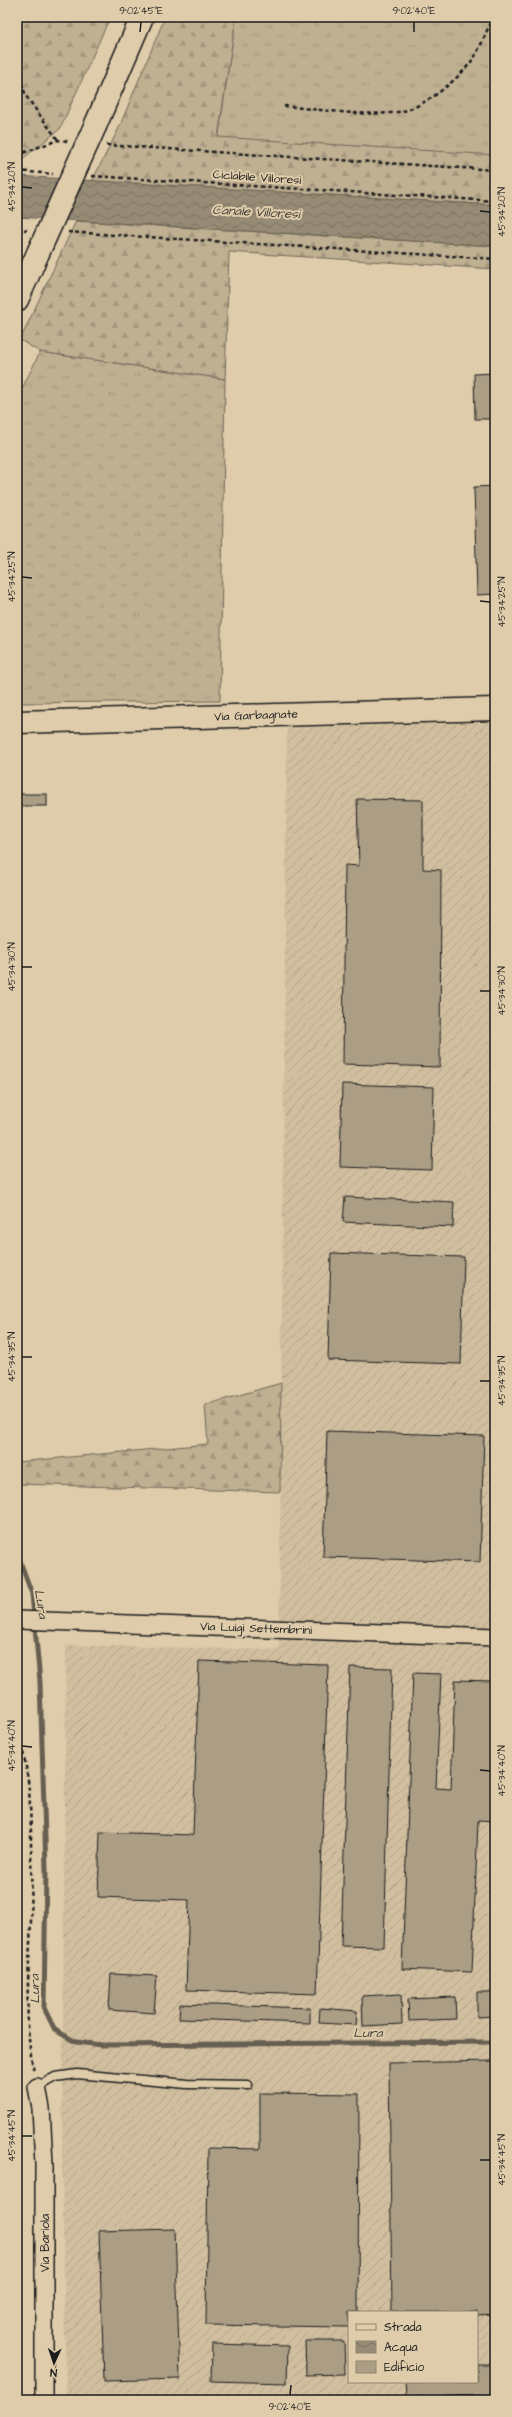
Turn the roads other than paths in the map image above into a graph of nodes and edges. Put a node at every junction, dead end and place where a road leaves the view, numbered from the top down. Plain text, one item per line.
1 (142, 17) edge
2 (17, 300) edge
3 (495, 709) edge
4 (17, 722) edge
5 (17, 1620) edge
6 (495, 1638) edge
7 (248, 2085) dead end
8 (37, 2087) joint
9 (44, 2400) edge

1 - 2 street, bridge
3 - 4 street, Via Garbagnate
5 - 6 street, Via Luigi Settembrini
7 - 8 lane
8 - 9 street, Via Bariola

